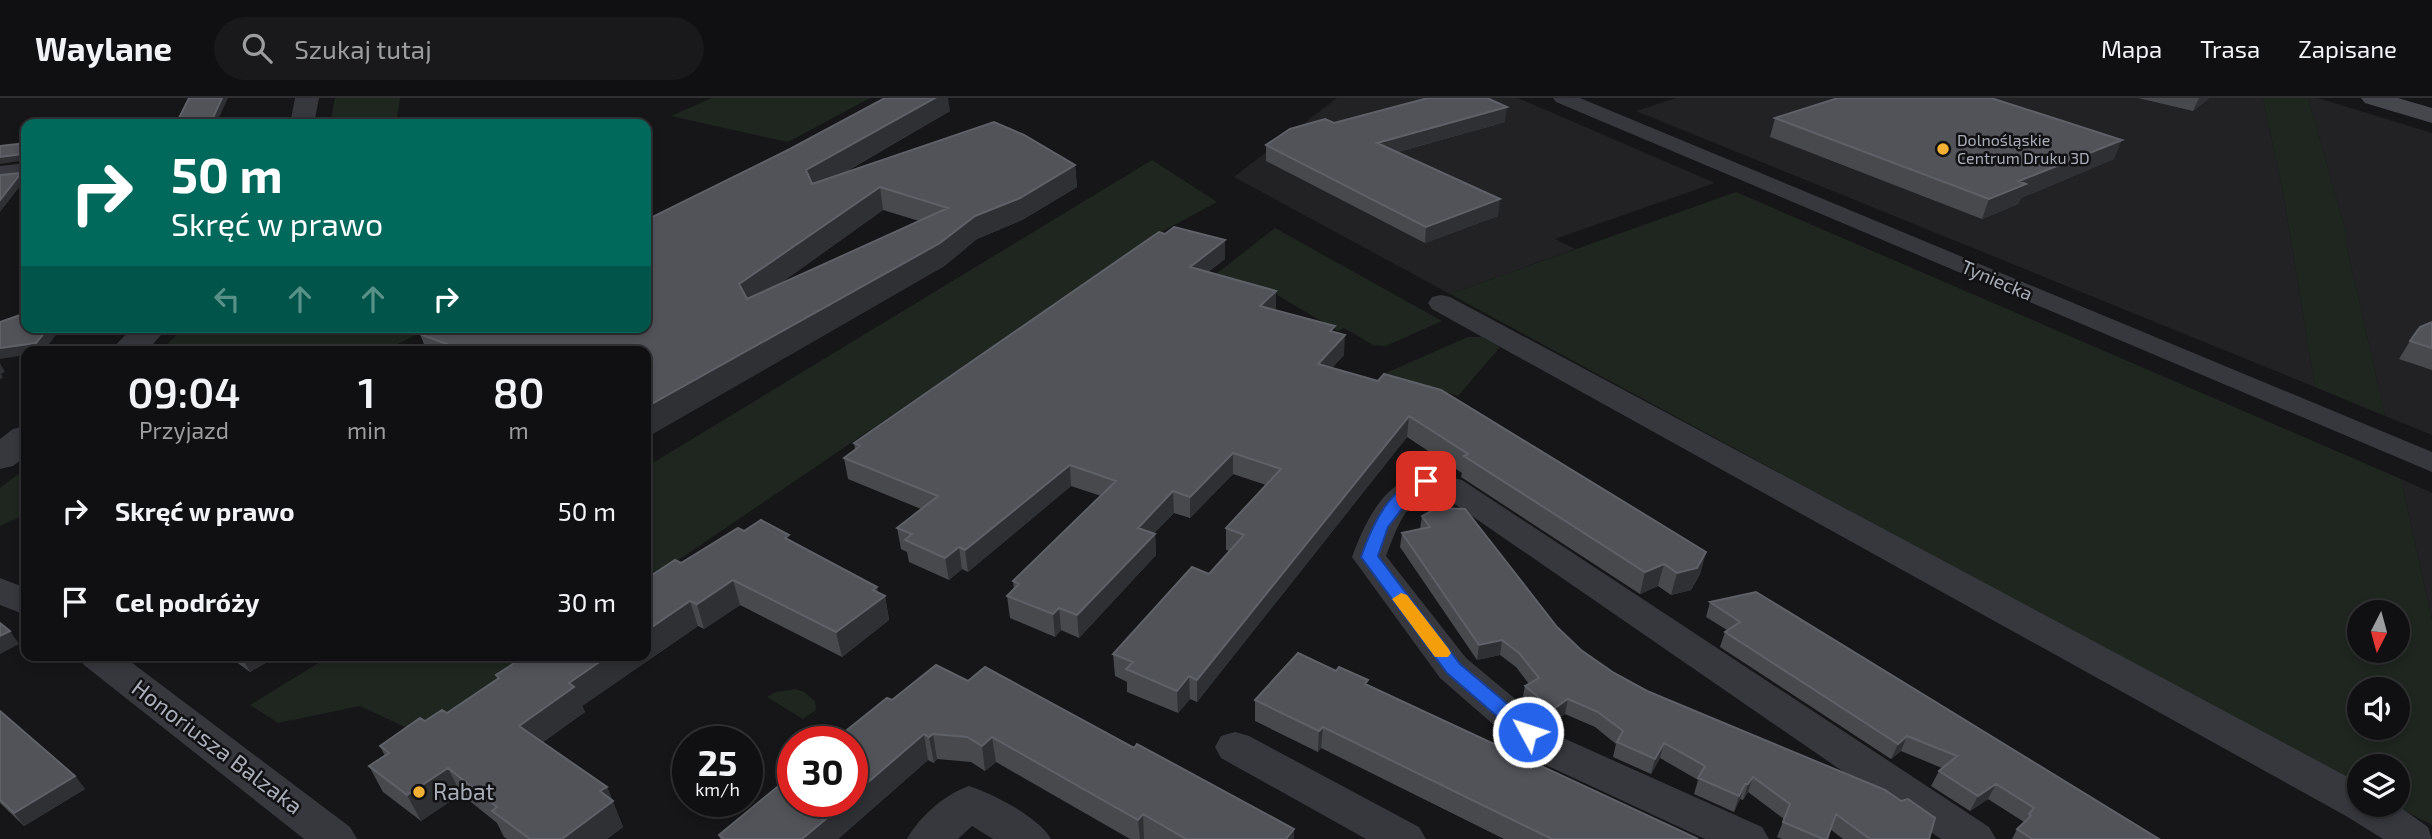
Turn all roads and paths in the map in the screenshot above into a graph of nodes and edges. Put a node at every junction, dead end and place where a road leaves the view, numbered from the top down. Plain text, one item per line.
1 (307, 98) edge
2 (1563, 98) edge
3 (2373, 98) edge
4 (2432, 116) edge
5 (303, 119) edge
6 (21, 170) edge
7 (0, 173) edge
8 (1441, 303) dead end
9 (146, 333) edge
10 (132, 346) edge
11 (21, 441) edge
12 (0, 458) edge
13 (2432, 463) edge
14 (0, 590) edge
15 (21, 600) edge
16 (104, 661) edge
17 (1235, 747) dead end
18 (2347, 797) edge
19 (2382, 817) edge
20 (1376, 833) edge
21 (335, 839) edge
22 (929, 839) edge
23 (1029, 839) edge
24 (1747, 839) edge
25 (1974, 839) edge
26 (2413, 839) edge

1 - 5 street
2 - 13 street, Tyniecka
3 - 4 main road
6 - 7 street
8 - 18 street
9 - 10 street
11 - 12 street
14 - 15 street
16 - 21 street, Honoriusza Balzaka
17 - 20 street
19 - 26 street
22 - 23 street
24 - 25 street

